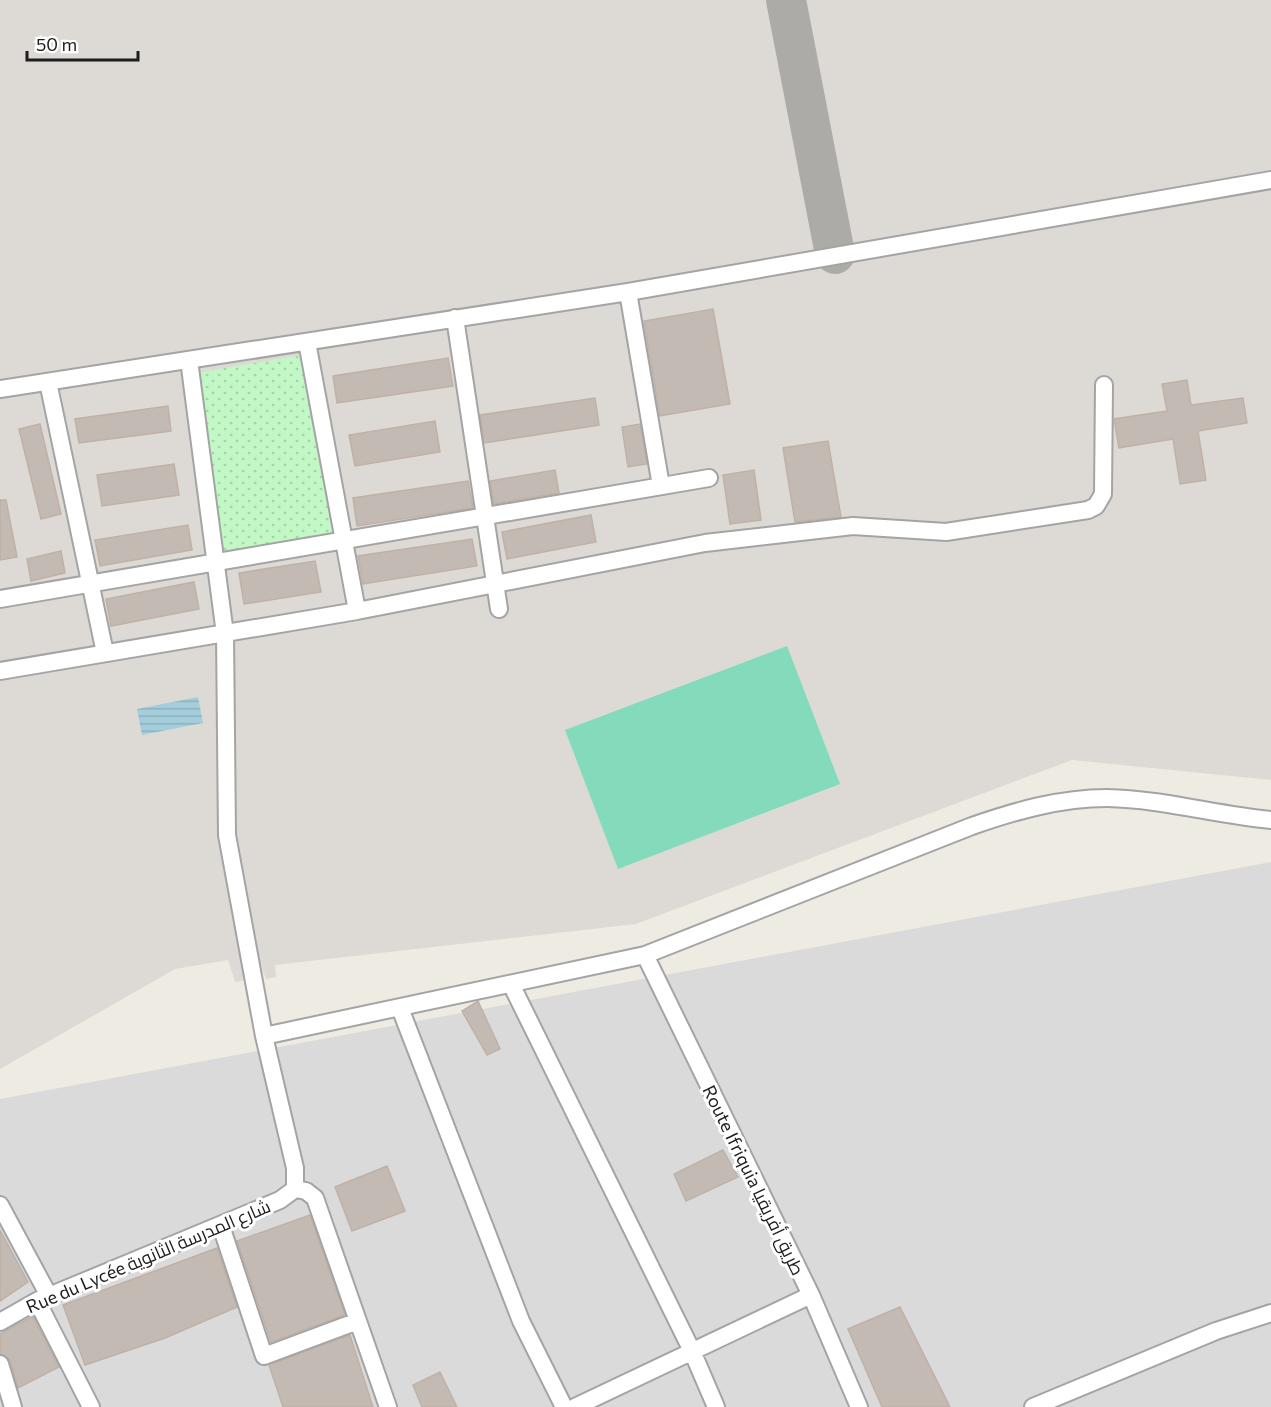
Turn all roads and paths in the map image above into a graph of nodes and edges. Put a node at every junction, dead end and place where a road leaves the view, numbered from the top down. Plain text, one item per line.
1 (1271, 180) edge
2 (628, 292) junction
3 (455, 318) junction
4 (307, 342) junction
5 (189, 360) junction
6 (48, 382) junction
7 (1104, 385) dead end
8 (0, 389) edge
9 (709, 478) dead end
10 (661, 486) junction
11 (485, 516) junction
12 (343, 539) junction
13 (217, 560) junction
14 (90, 581) junction
15 (495, 582) junction
16 (0, 599) edge
17 (499, 609) dead end
18 (357, 611) junction
19 (225, 634) junction
20 (105, 653) junction
21 (0, 671) edge
22 (1271, 820) edge
23 (645, 955) junction
24 (512, 984) junction
25 (400, 1008) junction
26 (264, 1036) junction
27 (295, 1189) junction
28 (0, 1205) edge
29 (220, 1226) junction
30 (811, 1295) junction
31 (43, 1298) junction
32 (1271, 1313) edge
33 (358, 1321) junction
34 (0, 1322) edge
35 (692, 1351) junction
36 (0, 1364) edge
37 (13, 1407) edge
38 (91, 1407) edge
39 (388, 1407) edge
40 (564, 1407) edge
41 (575, 1407) edge
42 (716, 1407) edge
43 (859, 1407) edge
44 (1033, 1407) edge

1 - 2 street
2 - 3 street
2 - 10 street
3 - 4 street
3 - 11 street
4 - 5 street
4 - 12 street
5 - 6 street
5 - 13 street
6 - 8 street
6 - 14 street
7 - 15 street
9 - 10 street
10 - 11 street
11 - 12 street
11 - 15 street
12 - 13 street
12 - 18 street
13 - 14 street
13 - 19 street
14 - 16 street
14 - 20 street
15 - 17 street
15 - 18 street
18 - 19 street
19 - 20 street
19 - 26 street
20 - 21 street
22 - 23 street
23 - 24 street
23 - 30 street, Route Ifriquia طريق أفريقيا
24 - 25 street
24 - 35 street
25 - 26 street
25 - 40 street
26 - 27 street
27 - 29 street, Rue du Lycée شارع المدرسة الثانوية
27 - 33 street
28 - 31 street
29 - 31 street, Rue du Lycée شارع المدرسة الثانوية
29 - 33 street
30 - 35 street
30 - 43 street, Route Ifriquia طريق أفريقيا
31 - 34 street, Rue du Lycée شارع المدرسة الثانوية
31 - 38 street
32 - 44 street
33 - 39 street
35 - 41 street
35 - 42 street
36 - 37 street

